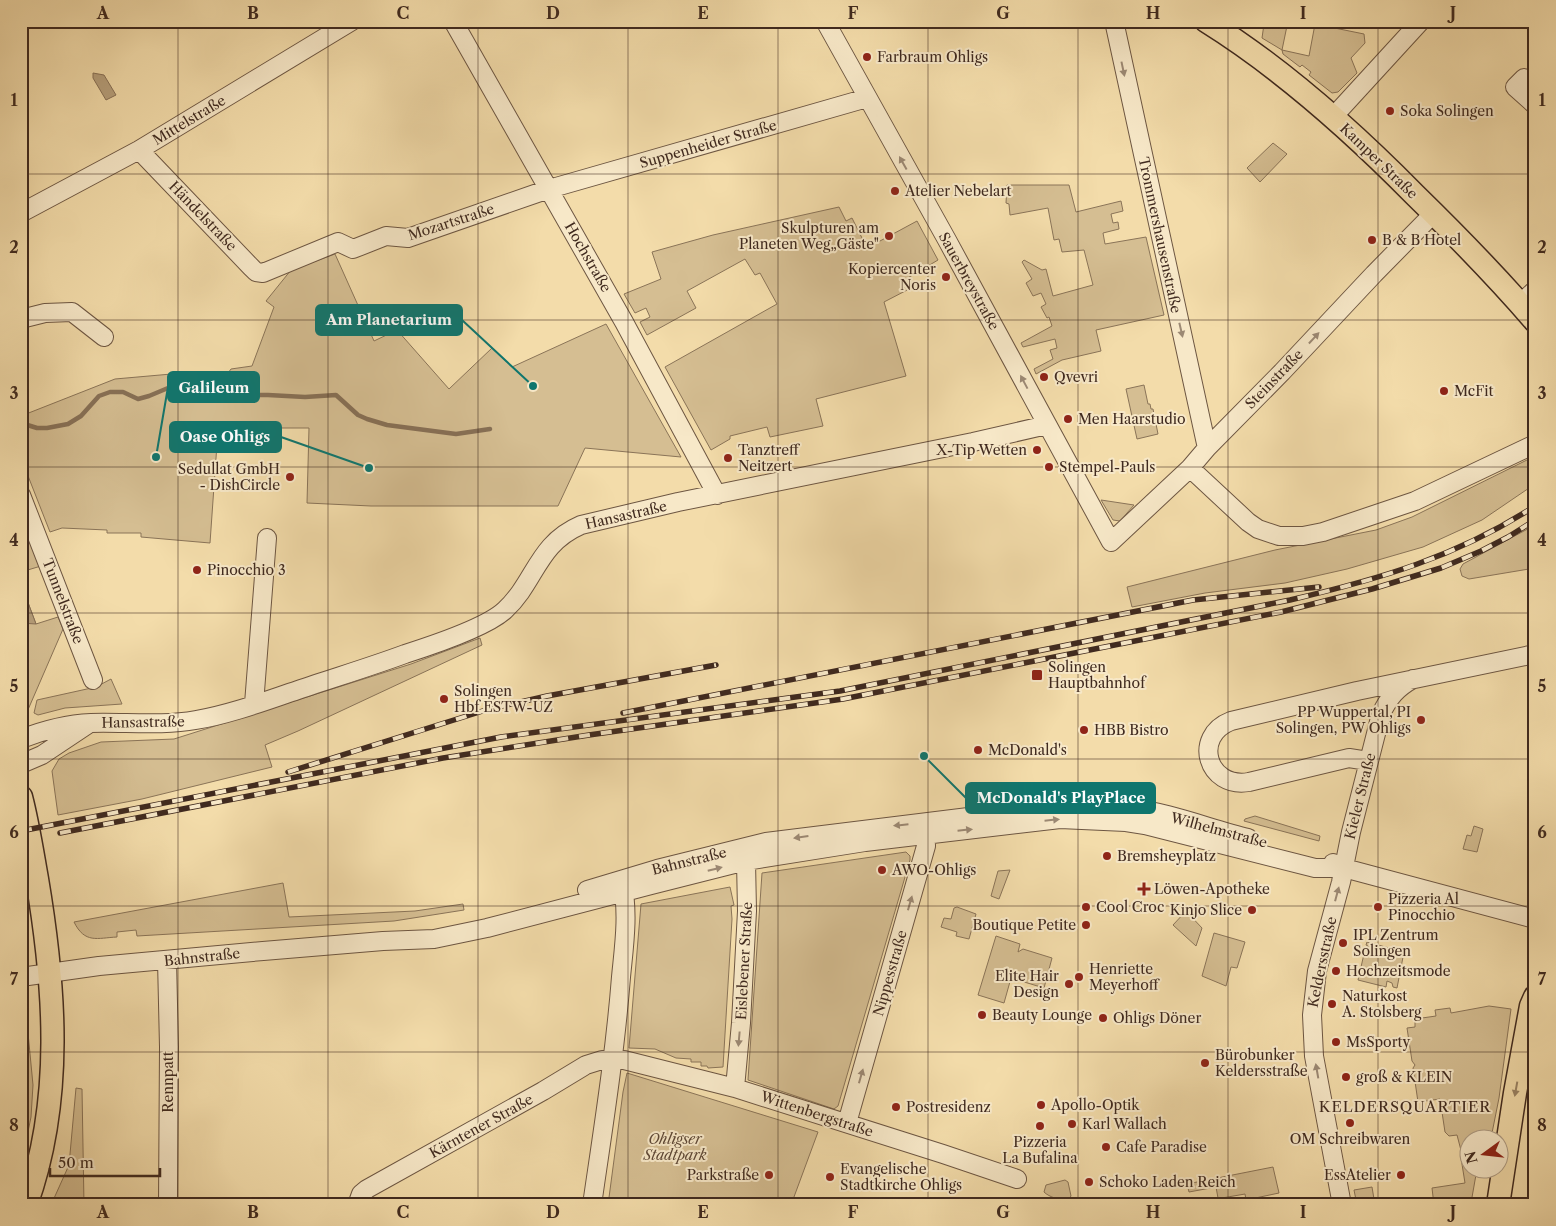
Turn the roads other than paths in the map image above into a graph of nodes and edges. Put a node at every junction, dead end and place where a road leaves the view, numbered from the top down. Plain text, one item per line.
1 (352, 21) edge
2 (453, 21) edge
3 (825, 21) edge
4 (1114, 21) edge
5 (1206, 21) edge
6 (1421, 21) edge
7 (1524, 78) dead end
8 (867, 98) junction
9 (1535, 105) edge
10 (1334, 117) junction
11 (140, 150) junction
12 (549, 189) junction
13 (21, 213) edge
14 (1434, 213) junction
15 (270, 271) joint
16 (1527, 297) edge
17 (21, 319) edge
18 (1535, 321) edge
19 (104, 337) dead end
20 (1047, 425) junction
21 (1535, 444) edge
22 (1207, 448) junction
23 (1190, 468) junction
24 (21, 495) edge
25 (717, 495) junction
26 (267, 538) dead end
27 (1111, 542) joint
28 (1535, 654) edge
29 (1414, 679) junction
30 (92, 680) dead end
31 (254, 704) junction
32 (89, 723) junction
33 (21, 739) edge
34 (1368, 761) junction
35 (21, 764) edge
36 (21, 796) edge
37 (1003, 820) junction
38 (926, 828) junction
39 (766, 842) junction
40 (746, 862) junction
41 (1344, 868) junction
42 (623, 885) junction
43 (1535, 919) edge
44 (167, 960) junction
45 (50, 973) junction
46 (21, 977) edge
47 (1535, 997) edge
48 (613, 1059) junction
49 (735, 1088) junction
50 (847, 1123) junction
51 (1017, 1179) dead end
52 (26, 1205) edge
53 (168, 1205) edge
54 (357, 1205) edge
55 (592, 1205) edge
56 (1342, 1205) edge
57 (1498, 1205) edge

1 - 11 street, Mittelstraße
2 - 12 street, Hochstraße
3 - 8 street, Sauerbreystraße
4 -> 22 street, Trommershausenstraße
5 - 10 main road, Kamper Straße
6 - 10 street
7 - 9 street
8 - 12 street, Suppenheider Straße
20 -> 8 street, Sauerbreystraße
10 - 14 main road, Kamper Straße
11 - 13 street, Mittelstraße
11 - 15 street, Händelstraße
12 - 15 street, Mozartstraße
12 - 25 street, Hochstraße
14 - 16 main road, Kamper Straße
22 -> 14 street, Steinstraße
16 - 18 main road, Kamper Straße
17 - 19 street
20 - 25 street, Hansastraße
20 - 27 street, Sauerbreystraße
21 - 23 street
22 - 23 street, Steinstraße
23 - 27 street, Steinstraße
24 - 30 street, Tunnelstraße
25 - 31 street, Hansastraße
26 - 31 street
28 - 29 street, Kieler Straße
29 - 34 street, Kieler Straße
29 - 34 street, Kieler Straße
31 - 32 street, Hansastraße
32 - 33 street, Hansastraße
32 - 35 street, Hansastraße
34 - 41 street, Kieler Straße
36 - 45 main road
37 - 38 street, Bahnstraße
37 -> 41 street, Wilhelmstraße
37 - 41 street, Wilhelmstraße
38 -> 39 street, Bahnstraße
38 - 40 street, Bahnstraße
50 -> 38 street, Nippesstraße
39 - 40 street
39 - 42 street, Bahnstraße
42 -> 40 street, Bahnstraße
40 -> 49 street, Eislebener Straße
41 - 43 street, Wilhelmstraße
56 -> 41 street, Keldersstraße
42 - 44 street, Bahnstraße
42 - 48 street
44 - 45 street, Bahnstraße
44 - 53 street, Rennpatt
45 - 46 street, Bahnstraße
45 - 52 main road
47 -> 57 main road
48 - 49 street, Wittenbergstraße
48 - 54 street, Kärntener Straße
48 - 55 street
49 - 50 street, Wittenbergstraße
50 - 51 street, Wittenbergstraße

